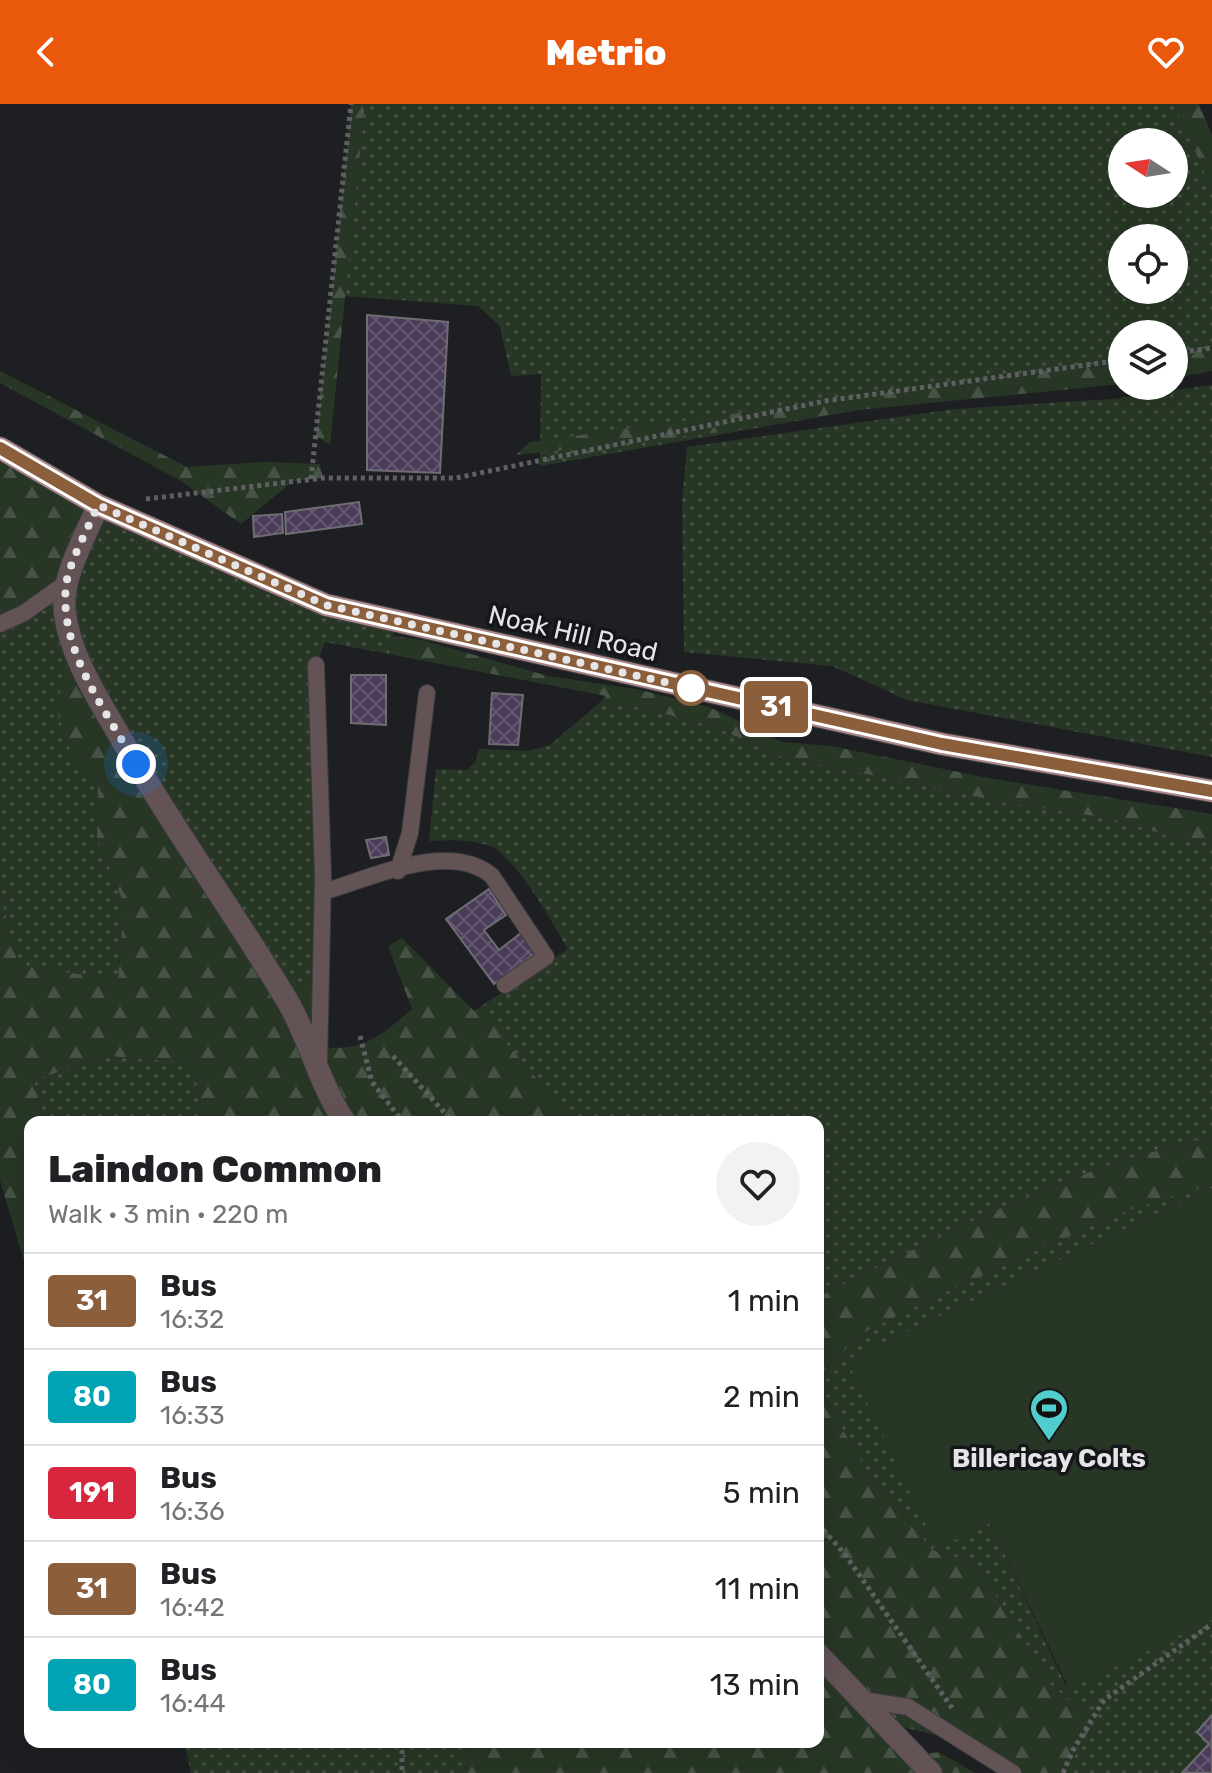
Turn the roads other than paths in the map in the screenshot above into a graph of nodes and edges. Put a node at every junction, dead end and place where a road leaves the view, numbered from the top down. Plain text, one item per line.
1 (0, 448) edge
2 (98, 505) junction
3 (66, 583) junction
4 (0, 624) edge
5 (316, 665) dead end
6 (427, 693) dead end
7 (1212, 791) edge
8 (398, 871) junction
9 (323, 892) junction
10 (505, 985) dead end
11 (319, 1067) junction
12 (341, 1116) edge
13 (824, 1660) edge
14 (863, 1700) junction
15 (931, 1773) edge
16 (1013, 1773) edge

1 - 2 main road, Noak Hill Road
2 - 3 street
2 - 7 main road, Noak Hill Road
3 - 4 lane
3 - 11 street
5 - 9 lane
6 - 8 lane
8 - 9 lane
8 - 10 lane
9 - 11 lane
11 - 12 street
13 - 14 street
14 - 15 street
14 - 16 lane

